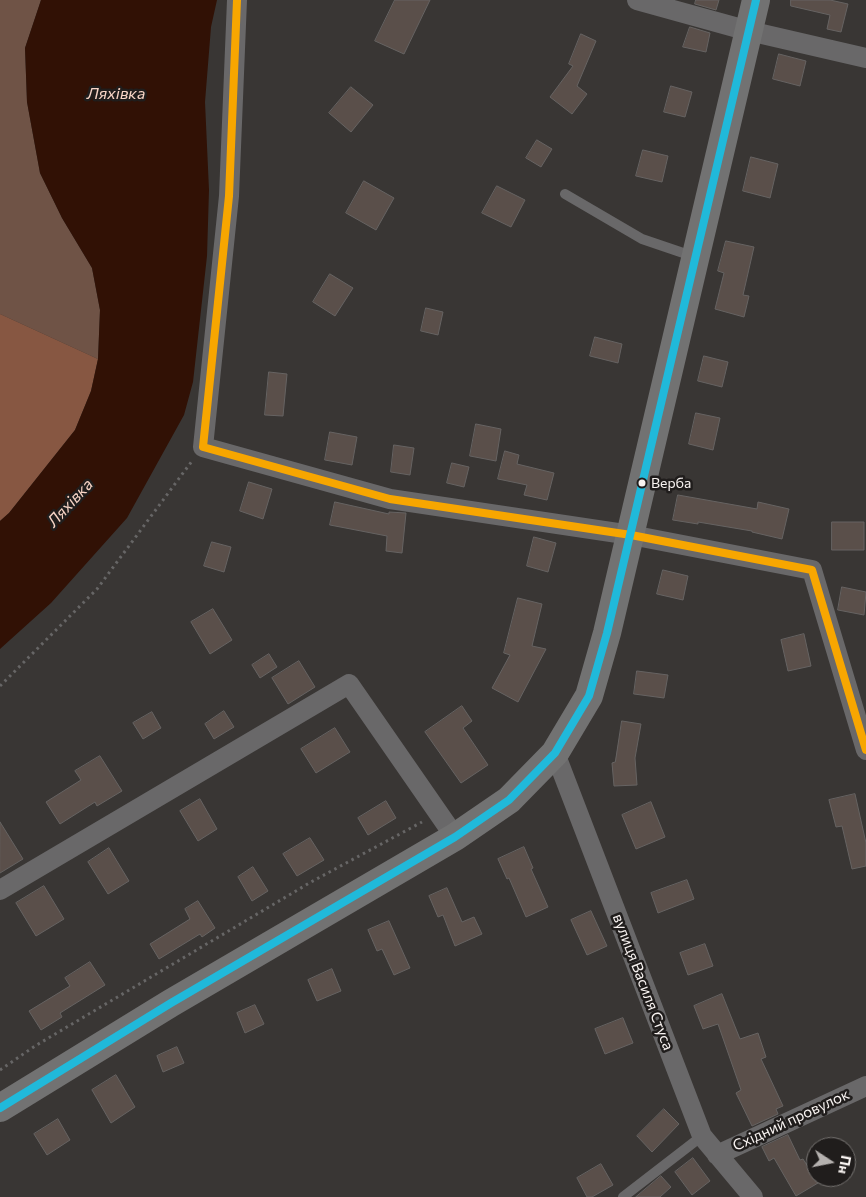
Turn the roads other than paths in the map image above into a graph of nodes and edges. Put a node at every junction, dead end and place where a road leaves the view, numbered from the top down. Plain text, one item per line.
1 (237, 0) edge
2 (637, 0) edge
3 (756, 0) edge
4 (749, 30) junction
5 (866, 58) edge
6 (565, 194) dead end
7 (696, 257) junction
8 (631, 535) junction
9 (866, 750) edge
10 (555, 753) junction
11 (455, 837) junction
12 (0, 890) edge
13 (866, 1086) edge
14 (0, 1108) edge
15 (702, 1136) junction
16 (717, 1154) junction
17 (624, 1197) edge
18 (753, 1197) edge

1 - 8 street
2 - 4 street
3 - 4 main road
4 - 5 street
4 - 7 main road
6 - 7 lane
7 - 8 main road
8 - 9 street
8 - 10 main road
10 - 11 main road
10 - 15 street, вулиця Василя Стуса
11 - 12 street
11 - 14 main road
13 - 16 street, Східний провулок
15 - 16 street, вулиця Василя Стуса
15 - 17 lane
16 - 18 street, вулиця Василя Стуса

